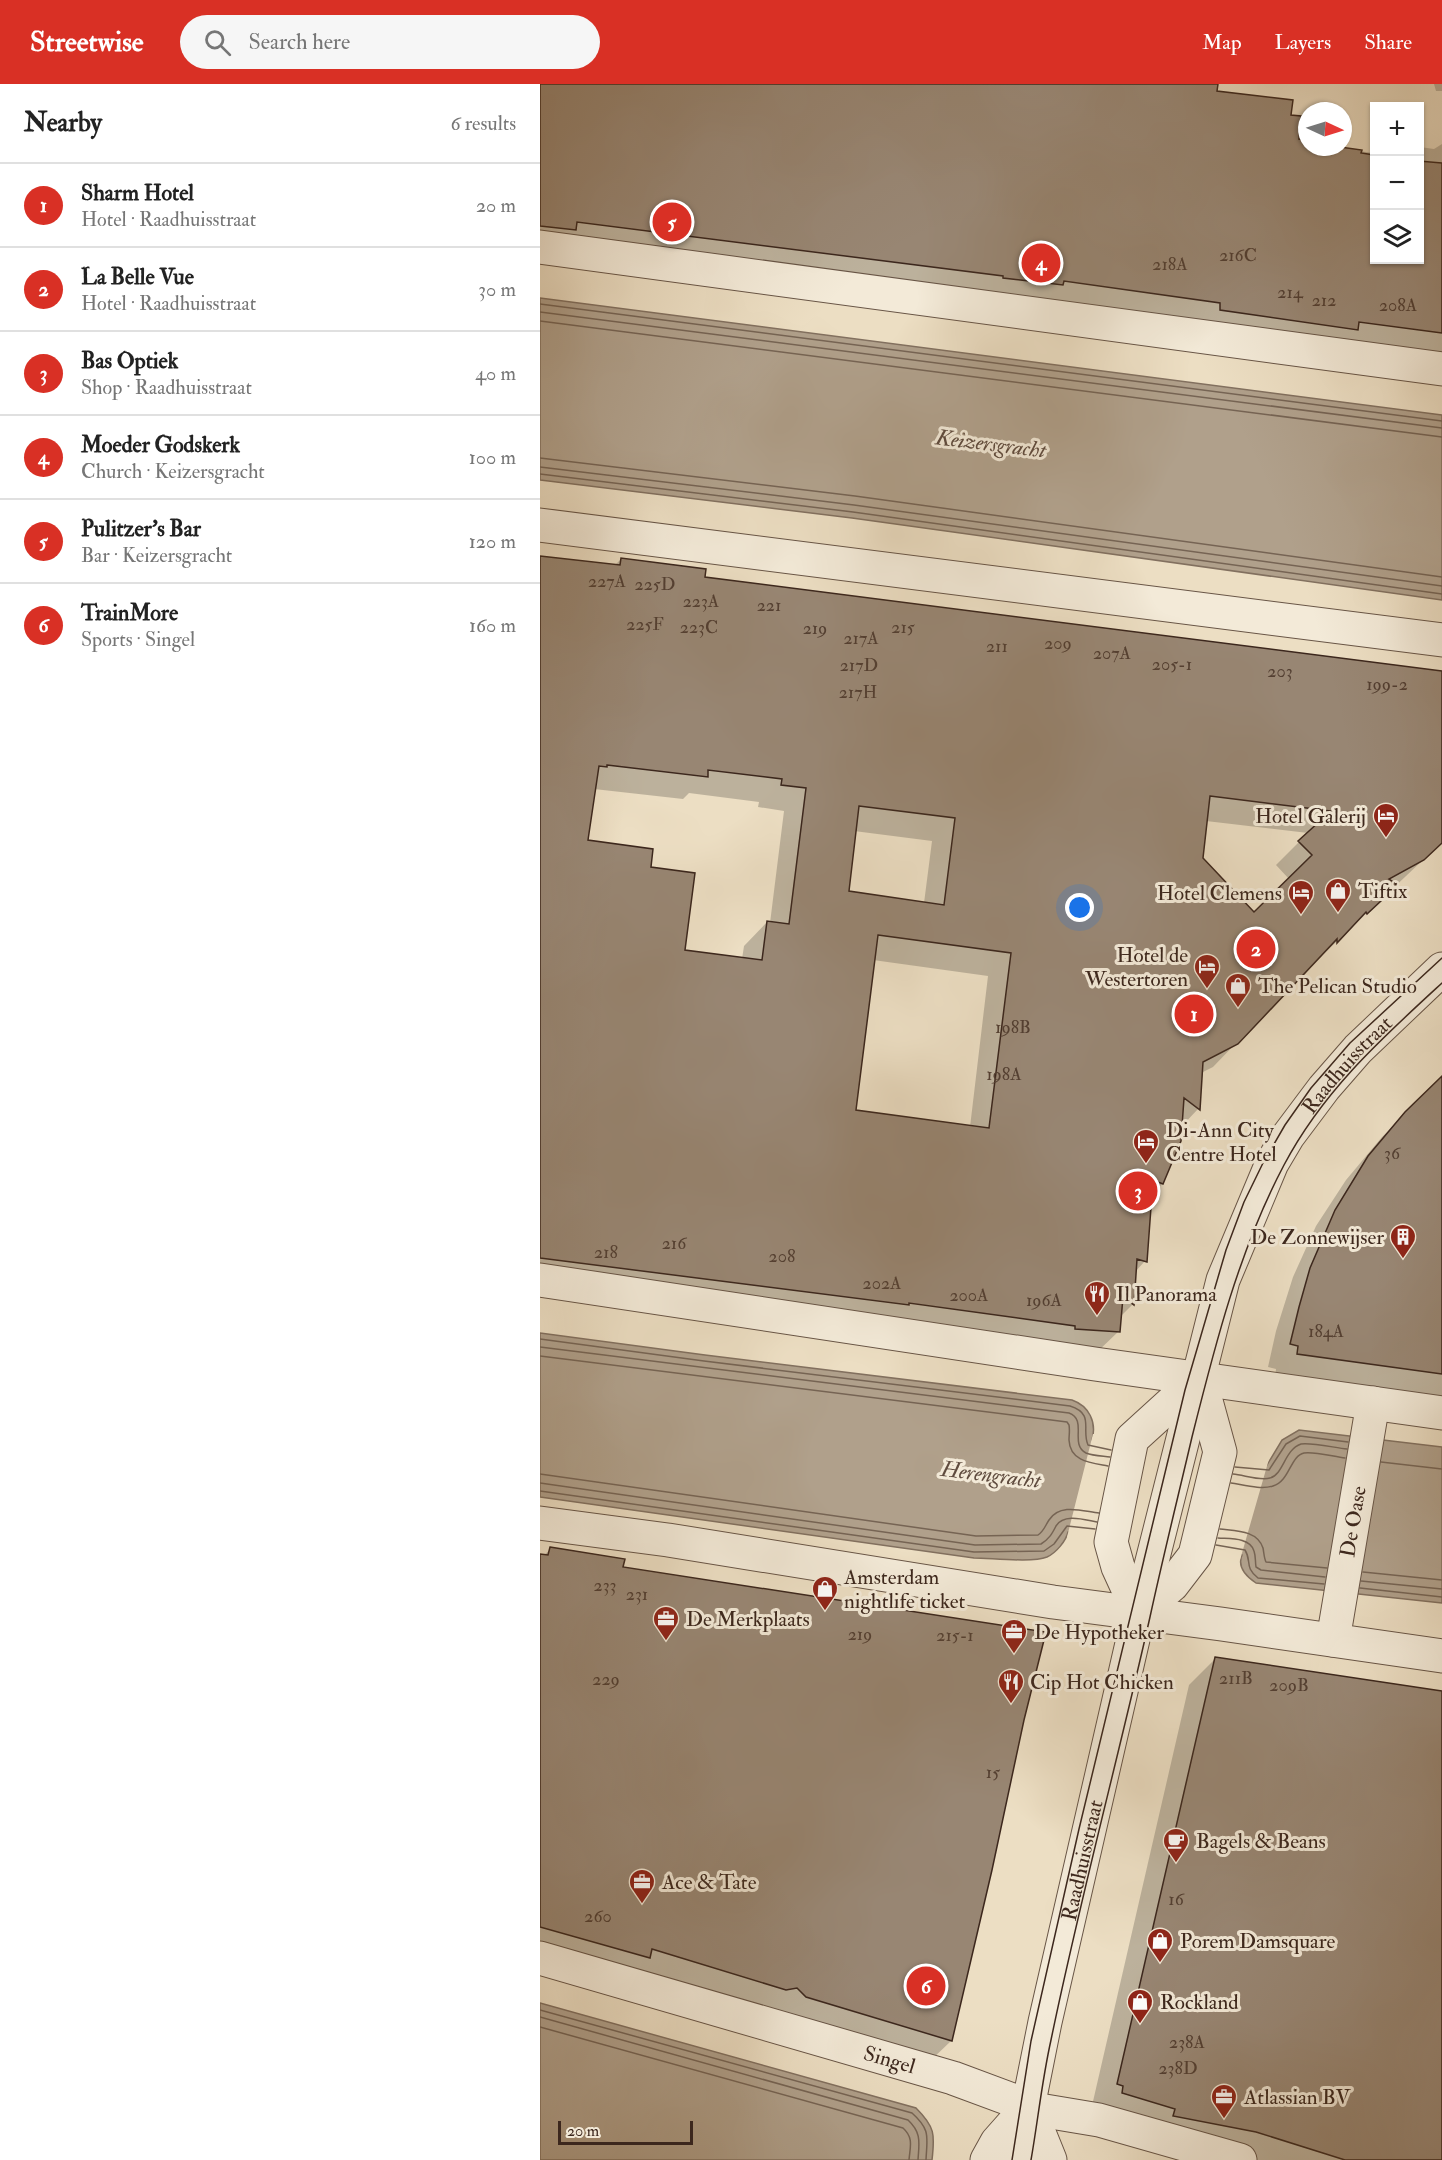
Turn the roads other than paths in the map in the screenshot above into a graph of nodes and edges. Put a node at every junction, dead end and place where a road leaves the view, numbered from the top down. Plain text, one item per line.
1 (540, 247) edge
2 (1442, 369) edge
3 (540, 525) edge
4 (1442, 640) edge
5 (1442, 969) edge
6 (540, 1280) edge
7 (1199, 1378) junction
8 (1373, 1403) junction
9 (1442, 1413) edge
10 (540, 1523) edge
11 (1139, 1613) junction
12 (1333, 1640) junction
13 (1442, 1656) edge
14 (540, 1958) edge
15 (1028, 2107) junction
16 (987, 2160) edge
17 (1021, 2160) edge
18 (1050, 2160) edge
19 (1240, 2160) edge

1 - 2 street
3 - 4 street
5 - 7 street, Raadhuisstraat
6 - 7 street
7 - 8 street
7 - 11 street, Raadhuisstraat
7 - 11 street, Raadhuisstraat
7 - 11 street
8 - 9 street
8 - 12 street, De Oase
10 - 11 street
11 - 12 street
11 - 15 street, Raadhuisstraat
12 - 13 street
14 - 15 street, Singel
15 - 16 street
15 - 17 street, Raadhuisstraat
15 - 18 street
15 - 19 street, Singel

